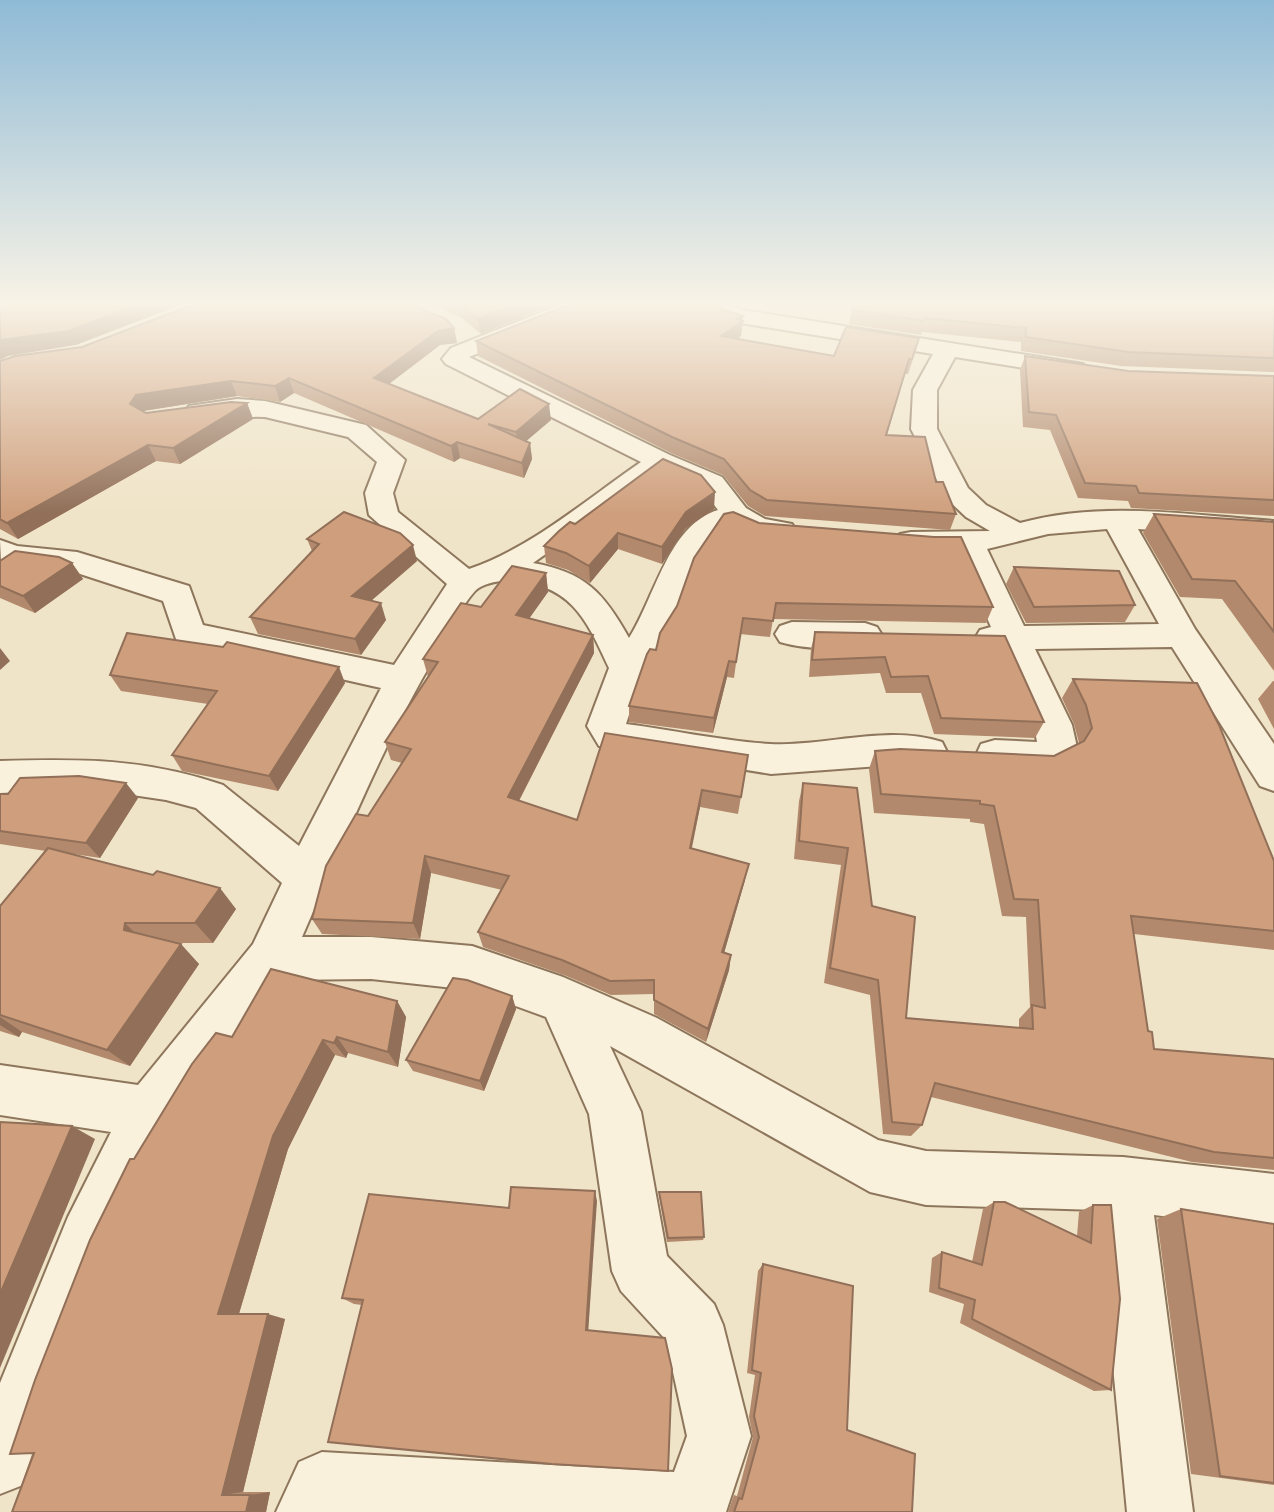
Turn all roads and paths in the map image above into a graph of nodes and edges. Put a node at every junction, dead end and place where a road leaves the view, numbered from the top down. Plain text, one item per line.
1 (481, 373) edge
2 (935, 373) edge
3 (176, 414) edge
4 (660, 461) junction
5 (736, 514) junction
6 (1117, 519) junction
7 (1274, 530) edge
8 (812, 533) edge
9 (1017, 533) junction
10 (879, 539) edge
11 (968, 541) junction
12 (4, 555) edge
13 (498, 570) junction
14 (464, 582) junction
15 (583, 594) junction
16 (657, 621) junction
17 (792, 634) dead end
18 (1182, 635) junction
19 (902, 636) edge
20 (958, 637) edge
21 (1013, 638) junction
22 (627, 668) junction
23 (403, 680) junction
24 (1274, 774) edge
25 (0, 777) edge
26 (307, 878) junction
27 (269, 959) junction
28 (563, 1000) junction
29 (0, 1090) edge
30 (149, 1112) junction
31 (1123, 1184) junction
32 (1274, 1202) edge
33 (0, 1462) edge
34 (693, 1509) edge
35 (309, 1512) edge
36 (1160, 1512) edge

1 - 4 street
2 - 9 street
3 - 14 street
4 - 5 street
4 - 13 street
5 - 8 street
5 - 16 street
6 - 7 street
6 - 9 street
6 - 18 street
9 - 11 street
10 - 11 street
11 - 21 street
12 - 23 street
13 - 14 street
13 - 15 street
14 - 23 street
15 - 16 street
15 - 22 street
16 - 22 street
17 - 19 street
18 - 21 street
18 - 24 street
20 - 21 street
21 - 22 street
23 - 26 street
25 - 26 street
26 - 27 street
27 - 28 street
27 - 30 street
28 - 31 street
28 - 34 street
29 - 30 street
30 - 33 street
31 - 32 street
31 - 36 street
34 - 35 street

